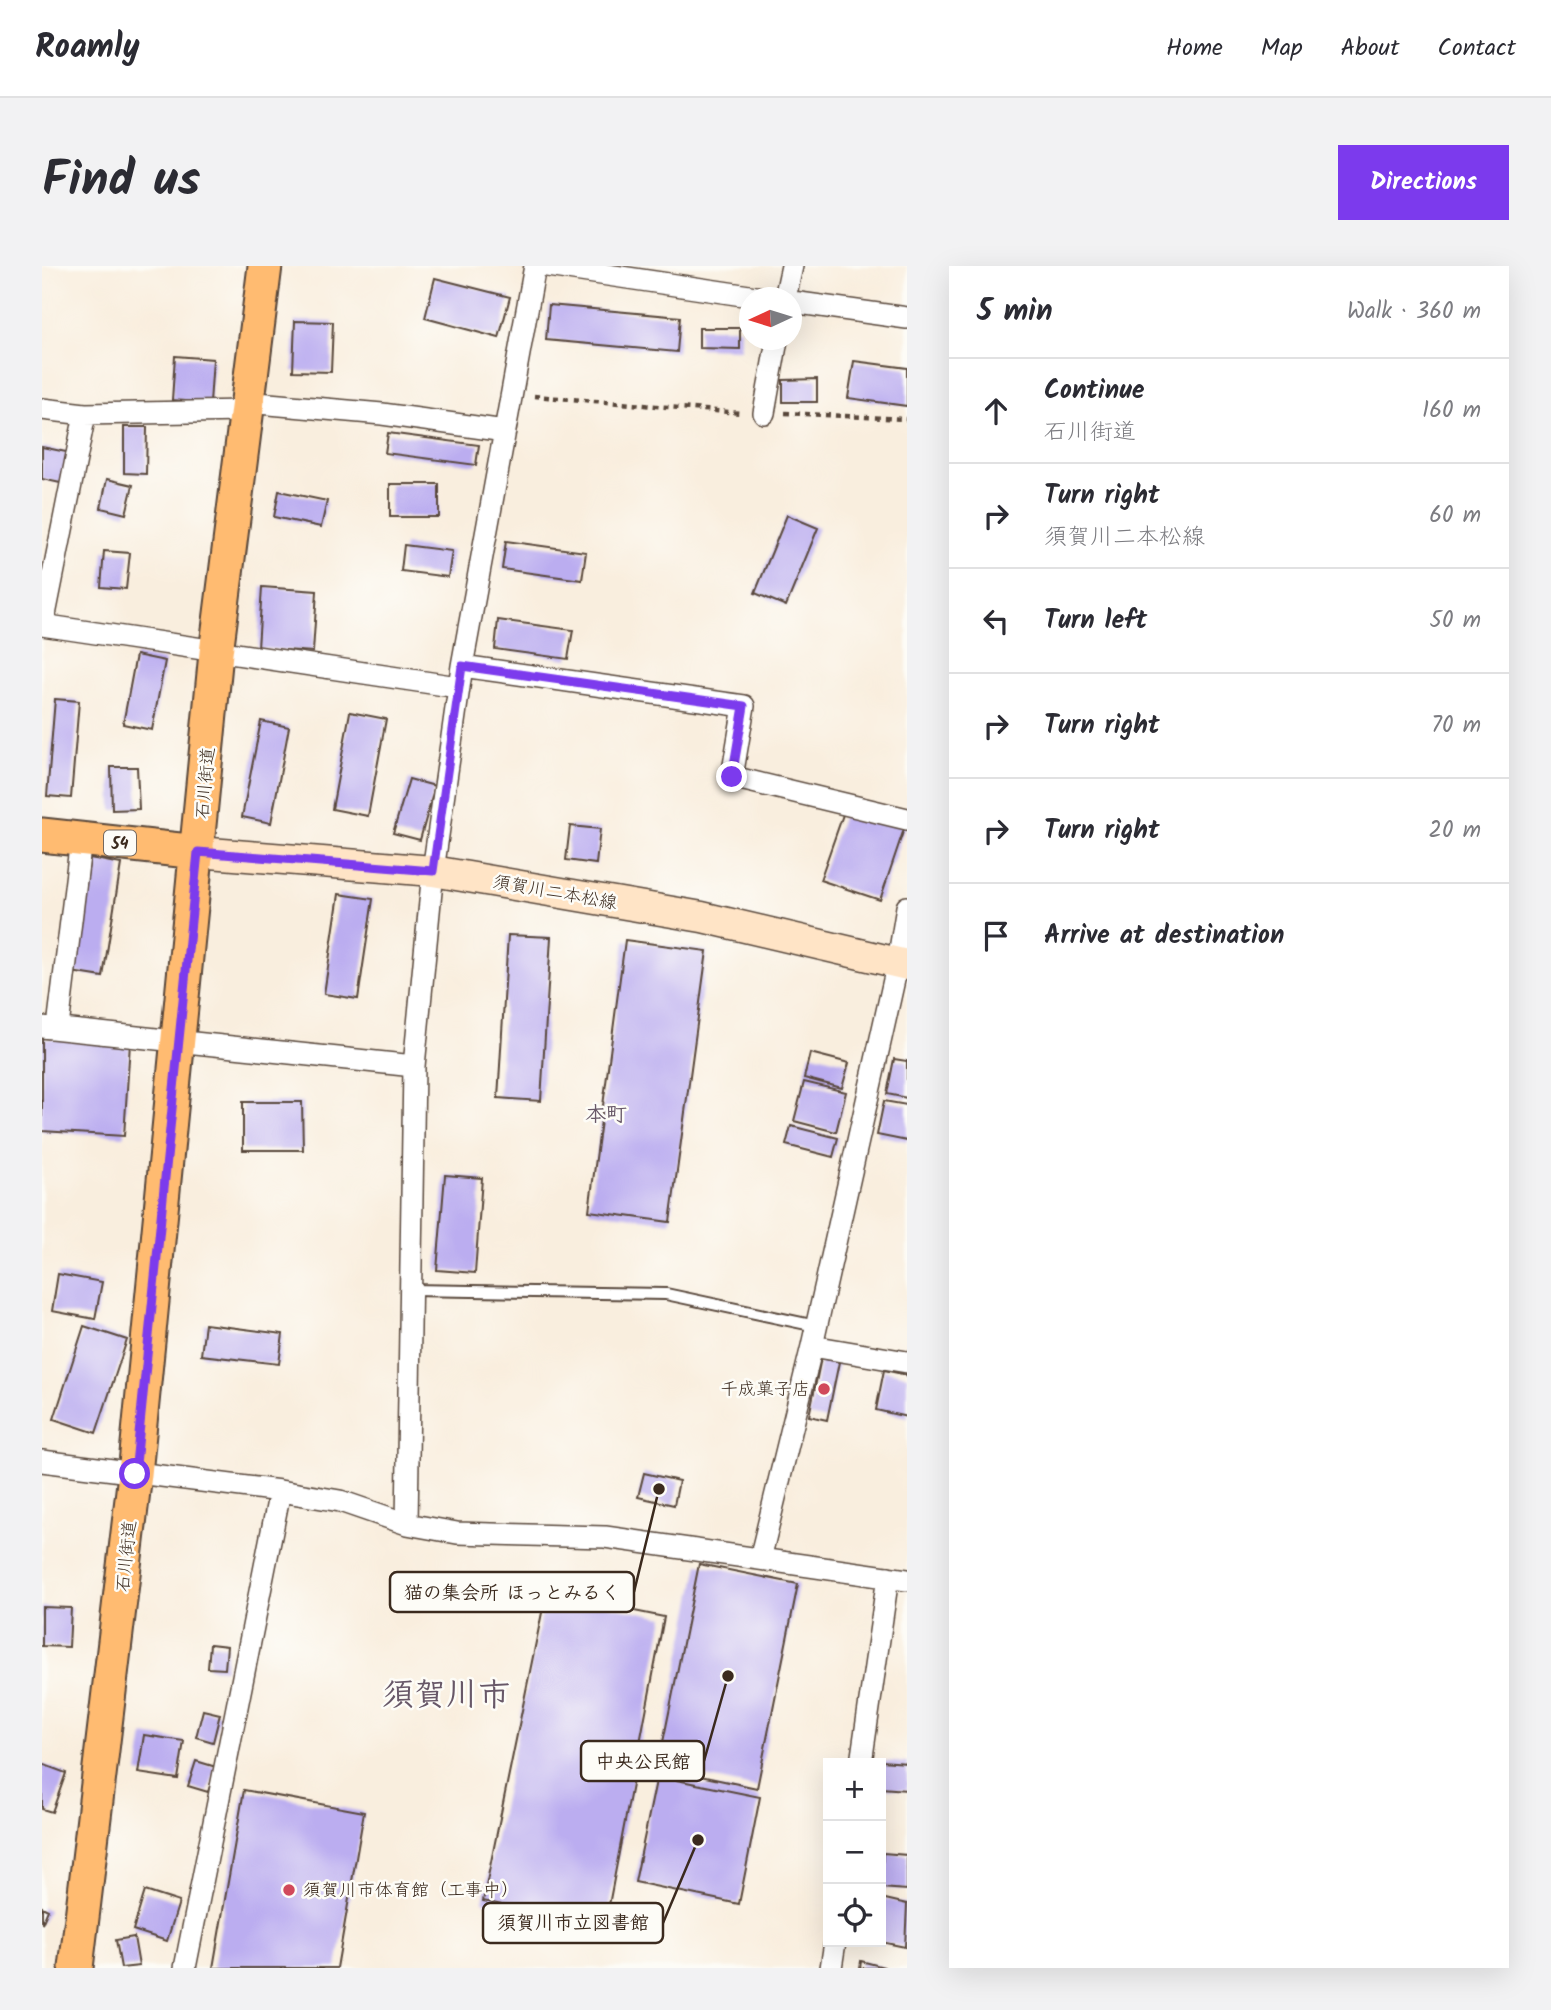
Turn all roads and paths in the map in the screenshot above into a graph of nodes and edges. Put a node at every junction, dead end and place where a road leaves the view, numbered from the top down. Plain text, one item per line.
1 (265, 266) edge
2 (535, 266) edge
3 (547, 266) edge
4 (792, 266) edge
5 (787, 287) edge
6 (739, 294) edge
7 (802, 303) edge
8 (907, 318) edge
9 (775, 350) edge
10 (512, 394) junction
11 (245, 407) junction
12 (42, 409) edge
13 (764, 412) junction
14 (85, 414) junction
15 (907, 419) edge
16 (505, 431) junction
17 (43, 625) edge
18 (216, 653) junction
19 (460, 677) junction
20 (907, 819) edge
21 (42, 835) edge
22 (82, 839) junction
23 (198, 852) junction
24 (433, 871) junction
25 (907, 907) edge
26 (902, 964) edge
27 (50, 1027) edge
28 (179, 1041) junction
29 (414, 1066) junction
30 (411, 1290) junction
31 (814, 1336) junction
32 (907, 1362) edge
33 (42, 1461) edge
34 (135, 1474) junction
35 (280, 1491) junction
36 (407, 1524) junction
37 (760, 1559) junction
38 (898, 1578) edge
39 (862, 1758) edge
40 (834, 1947) edge
41 (76, 1968) edge
42 (185, 1968) edge
43 (831, 1968) edge

1 - 11 main road, 石川街道
2 - 10 street
3 - 6 street
4 - 5 street
7 - 8 street
9 - 13 street
10 - 13 path
10 - 16 street
11 - 14 street
11 - 16 street
11 - 18 main road, 石川街道
12 - 14 street
13 - 15 path
14 - 17 street
16 - 19 street
17 - 18 street
18 - 19 street
18 - 23 main road, 石川街道
19 - 20 street
19 - 24 street
21 - 22 main road, 54
22 - 23 main road, 54
22 - 27 street
23 - 24 main road, 須賀川二本松線
23 - 28 main road, 石川街道
24 - 26 main road, 須賀川二本松線
24 - 29 street
25 - 26 street
26 - 31 street
27 - 28 street
28 - 29 street
28 - 34 main road, 石川街道
29 - 30 street
30 - 31 lane
30 - 36 street
31 - 32 street
31 - 37 street
33 - 34 street
34 - 35 street
34 - 41 main road, 石川街道
35 - 36 street
35 - 42 street
36 - 37 street
37 - 38 street
38 - 39 street
40 - 43 street

